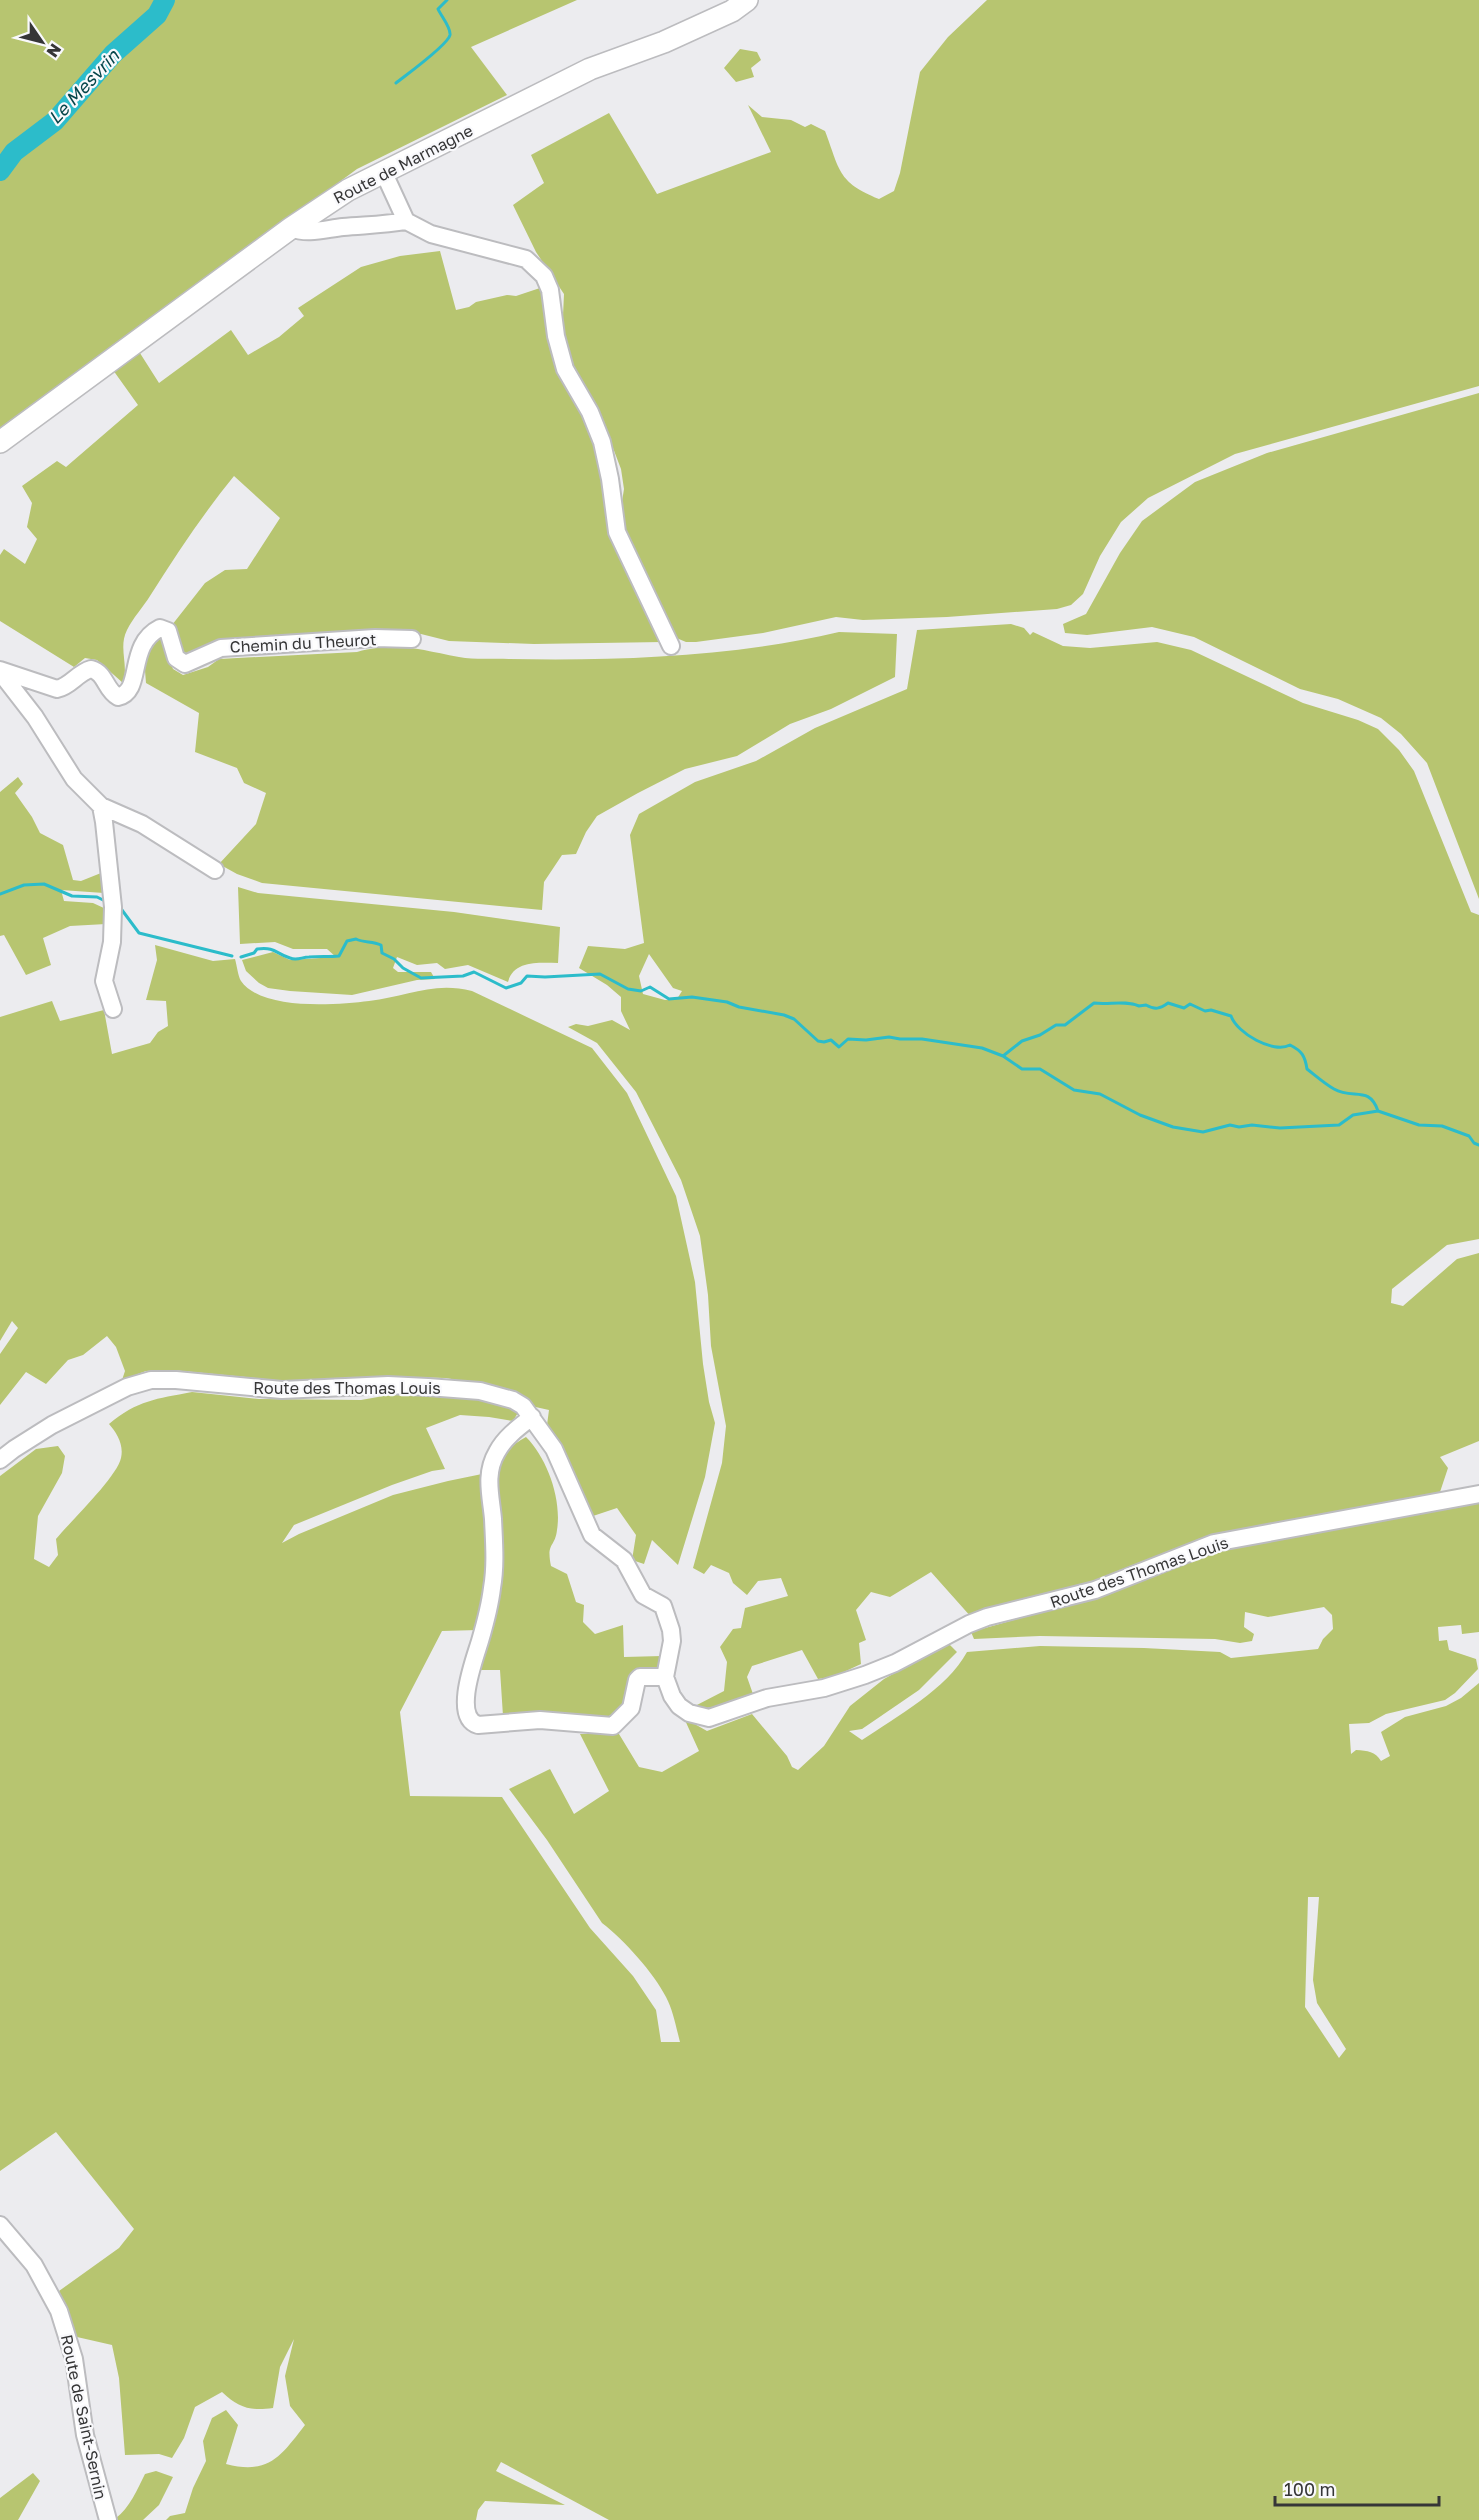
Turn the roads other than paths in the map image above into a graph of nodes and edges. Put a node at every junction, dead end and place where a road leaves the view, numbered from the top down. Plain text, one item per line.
1 (747, 0) edge
2 (384, 171) junction
3 (406, 221) junction
4 (291, 228) junction
5 (0, 442) edge
6 (412, 639) dead end
7 (671, 646) dead end
8 (0, 671) edge
9 (101, 806) junction
10 (215, 870) dead end
11 (113, 1010) dead end
12 (532, 1417) junction
13 (0, 1461) edge
14 (1479, 1494) edge
15 (665, 1677) junction
16 (0, 2225) edge
17 (108, 2520) edge

1 - 2 main road, Route de Marmagne
2 - 3 street
2 - 4 main road, Route de Marmagne
3 - 4 street
3 - 7 street
4 - 5 main road, Route de Marmagne
6 - 8 street, Chemin du Theurot
8 - 9 street
9 - 10 street
9 - 11 street
12 - 13 street, Route des Thomas Louis
12 - 15 street, Route des Thomas Louis
12 - 15 street
14 - 15 street, Route des Thomas Louis
16 - 17 street, Route de Saint-Sernin

